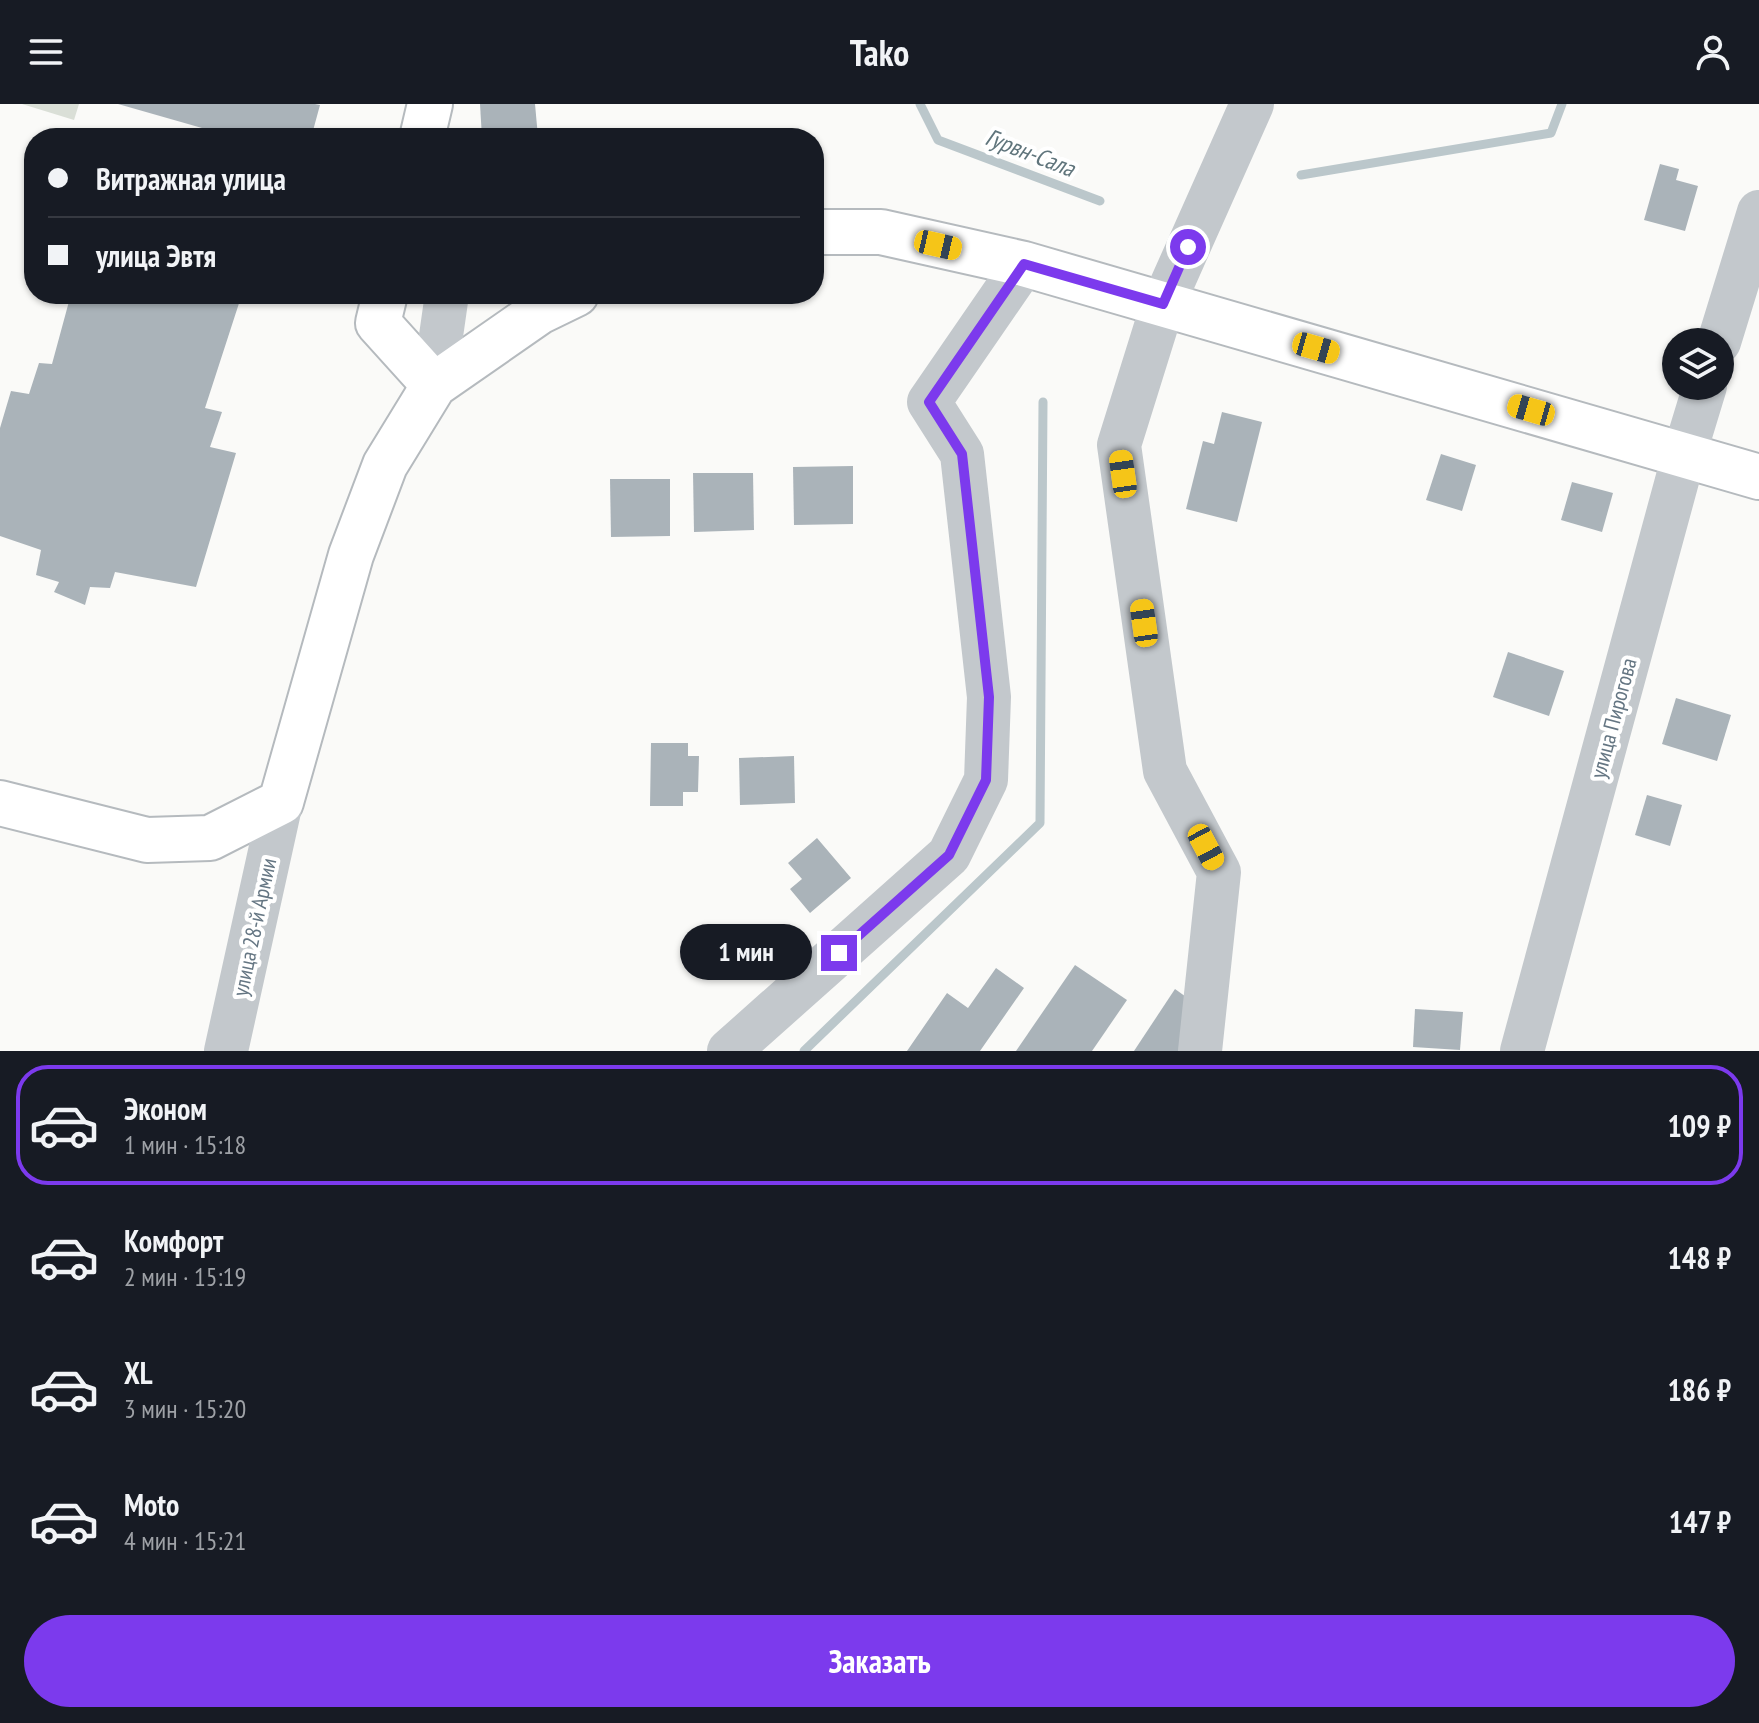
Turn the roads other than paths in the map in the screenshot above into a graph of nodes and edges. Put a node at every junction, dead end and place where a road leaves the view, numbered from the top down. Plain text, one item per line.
1 (430, 104) edge
2 (1252, 104) edge
3 (424, 128) edge
4 (1759, 212) edge
5 (824, 232) edge
6 (1024, 264) junction
7 (383, 304) edge
8 (446, 304) edge
9 (555, 304) edge
10 (1163, 304) junction
11 (1723, 328) edge
12 (434, 385) junction
13 (1701, 400) edge
14 (1684, 455) junction
15 (1759, 477) edge
16 (281, 802) junction
17 (0, 803) edge
18 (226, 1051) edge
19 (729, 1051) edge
20 (1200, 1051) edge
21 (1522, 1051) edge

1 - 3 main road
2 - 10 street
4 - 11 street
5 - 6 main road
6 - 10 main road
6 - 19 street
7 - 12 main road
8 - 12 street
9 - 12 main road
10 - 14 main road
10 - 20 street
12 - 16 main road
13 - 14 street, улица Пирогова
14 - 15 main road
14 - 21 street, улица Пирогова
16 - 17 main road
16 - 18 street, улица 28-й Армии

